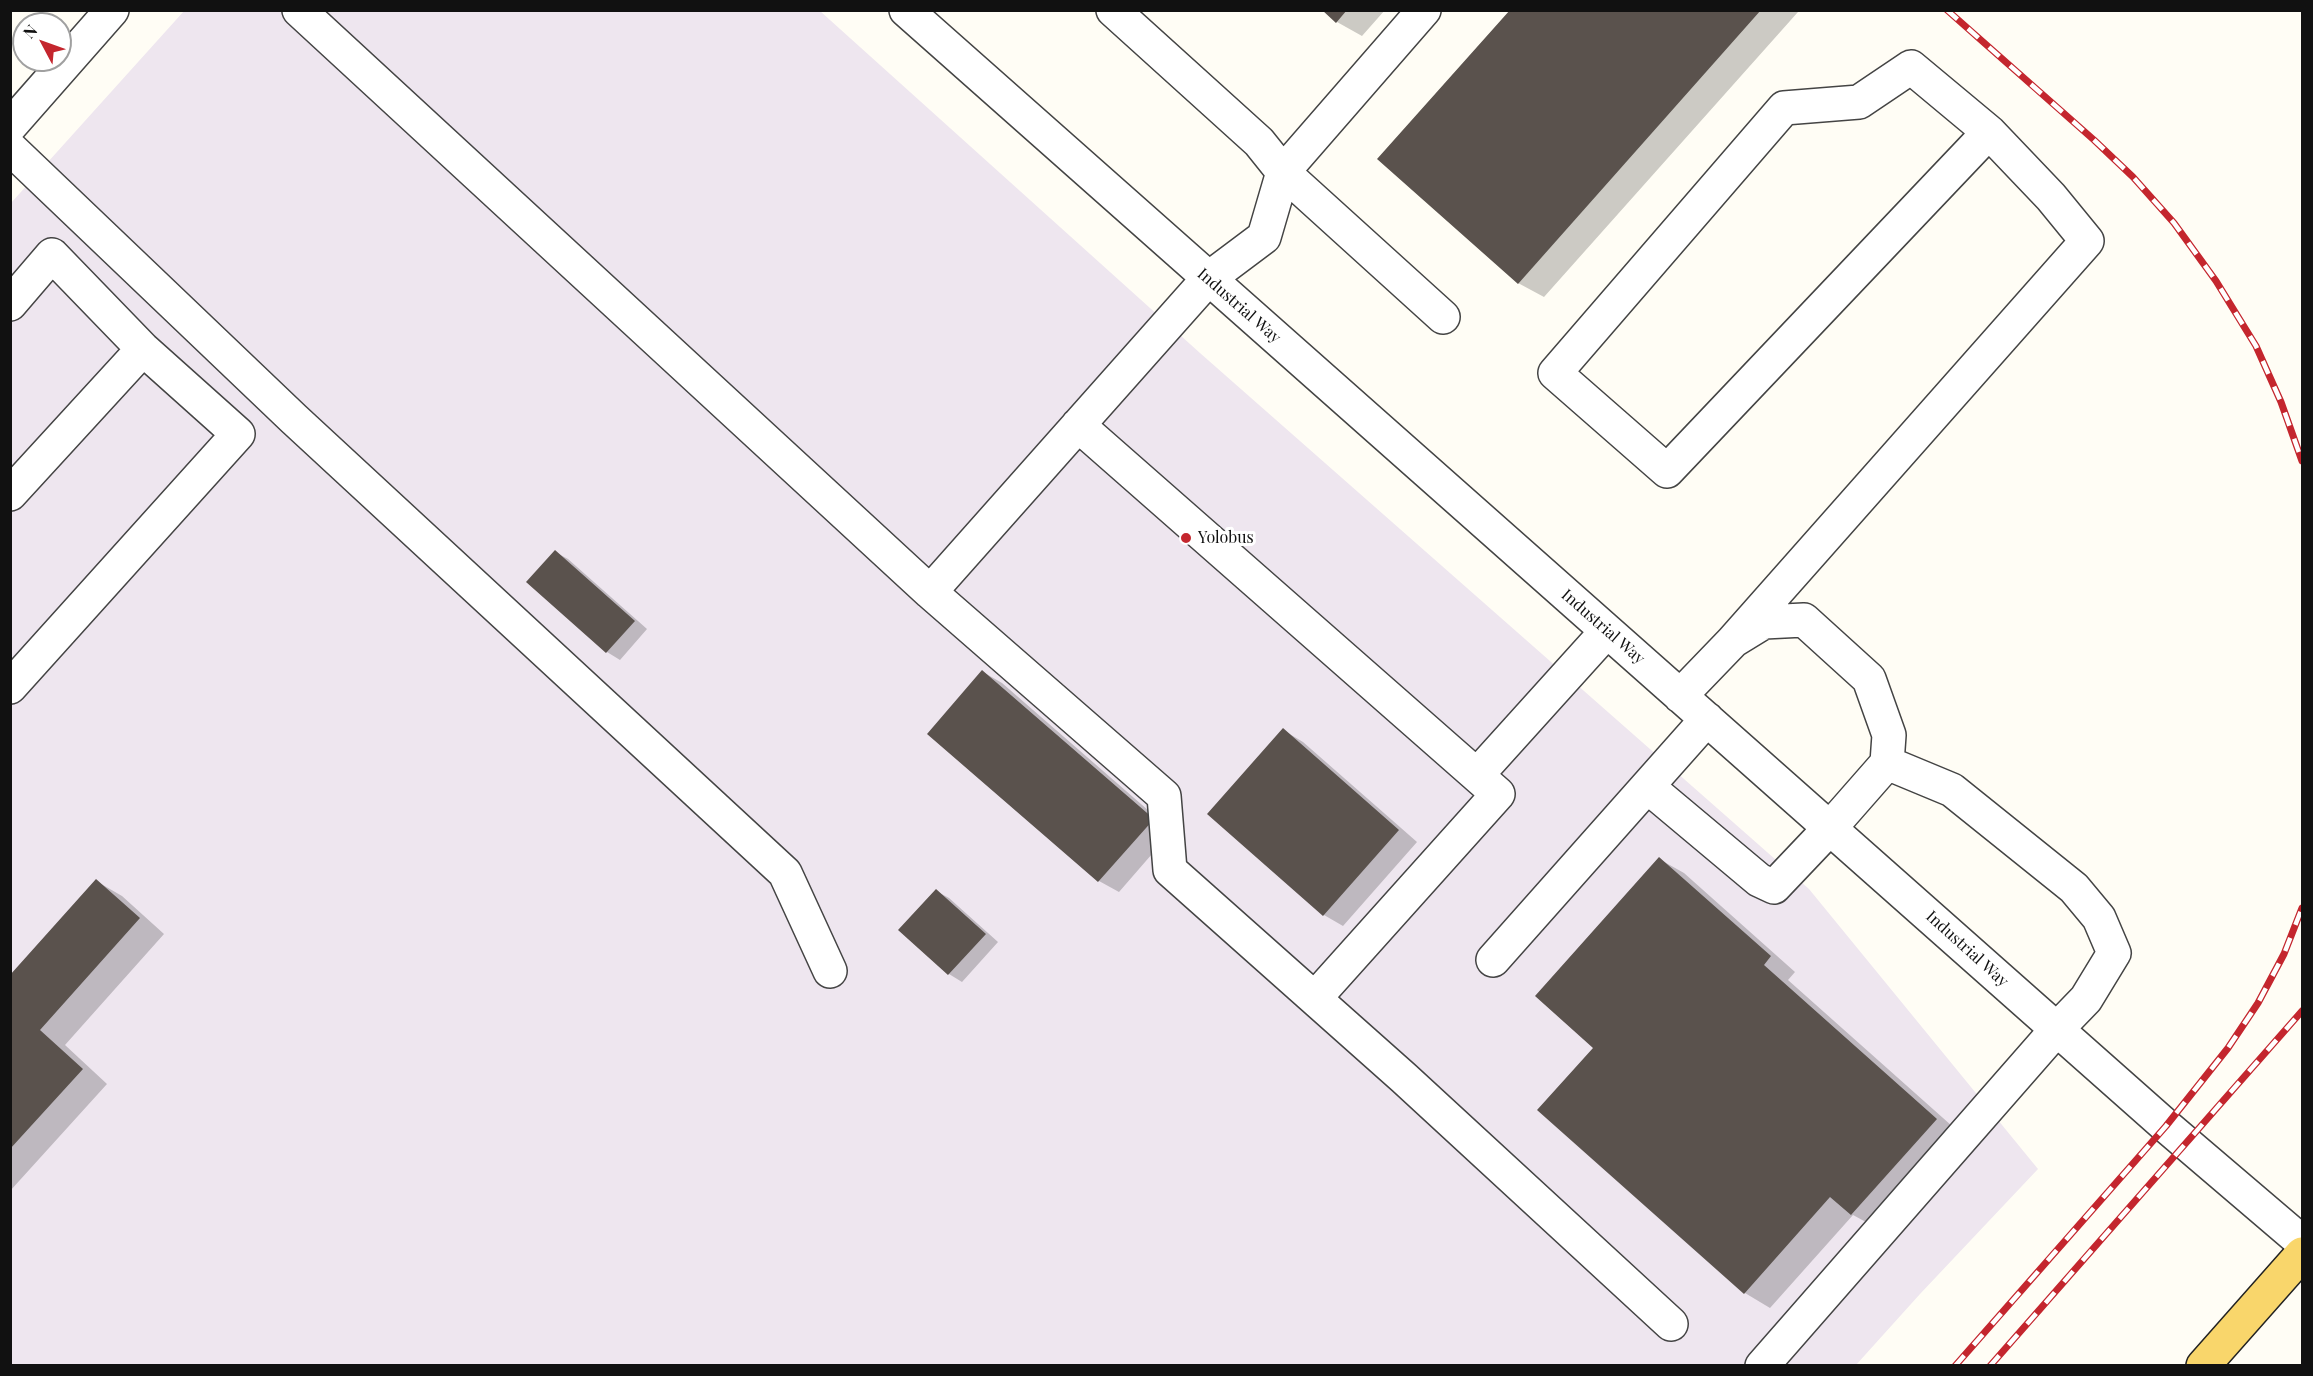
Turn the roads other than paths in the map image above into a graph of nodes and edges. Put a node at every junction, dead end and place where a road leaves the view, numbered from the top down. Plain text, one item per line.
1 (112, 10) edge
2 (299, 10) edge
3 (906, 10) edge
4 (1113, 10) edge
5 (1424, 10) edge
6 (10, 126) edge
7 (1989, 132) junction
8 (10, 148) edge
9 (1283, 172) junction
10 (1208, 279) junction
11 (10, 304) edge
12 (1443, 317) dead end
13 (143, 349) junction
14 (1078, 425) junction
15 (10, 494) edge
16 (930, 592) junction
17 (1607, 631) junction
18 (1733, 641) junction
19 (10, 687) edge
20 (1680, 696) junction
21 (1707, 719) junction
22 (1887, 763) junction
23 (1477, 775) junction
24 (1648, 787) junction
25 (1830, 828) junction
26 (1493, 960) dead end
27 (830, 971) dead end
28 (1315, 998) junction
29 (2057, 1029) junction
30 (2302, 1242) edge
31 (2302, 1254) edge
32 (1671, 1324) dead end
33 (1762, 1365) edge
34 (2203, 1365) edge

1 - 6 street
2 - 16 street
3 - 10 street, Industrial Way
4 - 9 street
5 - 9 street
7 - 7 street
7 - 18 street
8 - 27 street
9 - 10 street
9 - 12 street
10 - 14 street
10 - 17 street, Industrial Way
11 - 13 street
13 - 15 street
13 - 19 street
14 - 16 street
14 - 23 street
16 - 28 street
17 - 20 street, Industrial Way
17 - 23 street
18 - 20 street
18 - 22 street
20 - 21 street, Industrial Way
21 - 24 street
21 - 25 street, Industrial Way
22 - 25 street
22 - 29 street
23 - 28 street
24 - 25 street
24 - 26 street
25 - 29 street, Industrial Way
28 - 32 street
29 - 30 street, Industrial Way
29 - 33 street
31 - 34 main road

